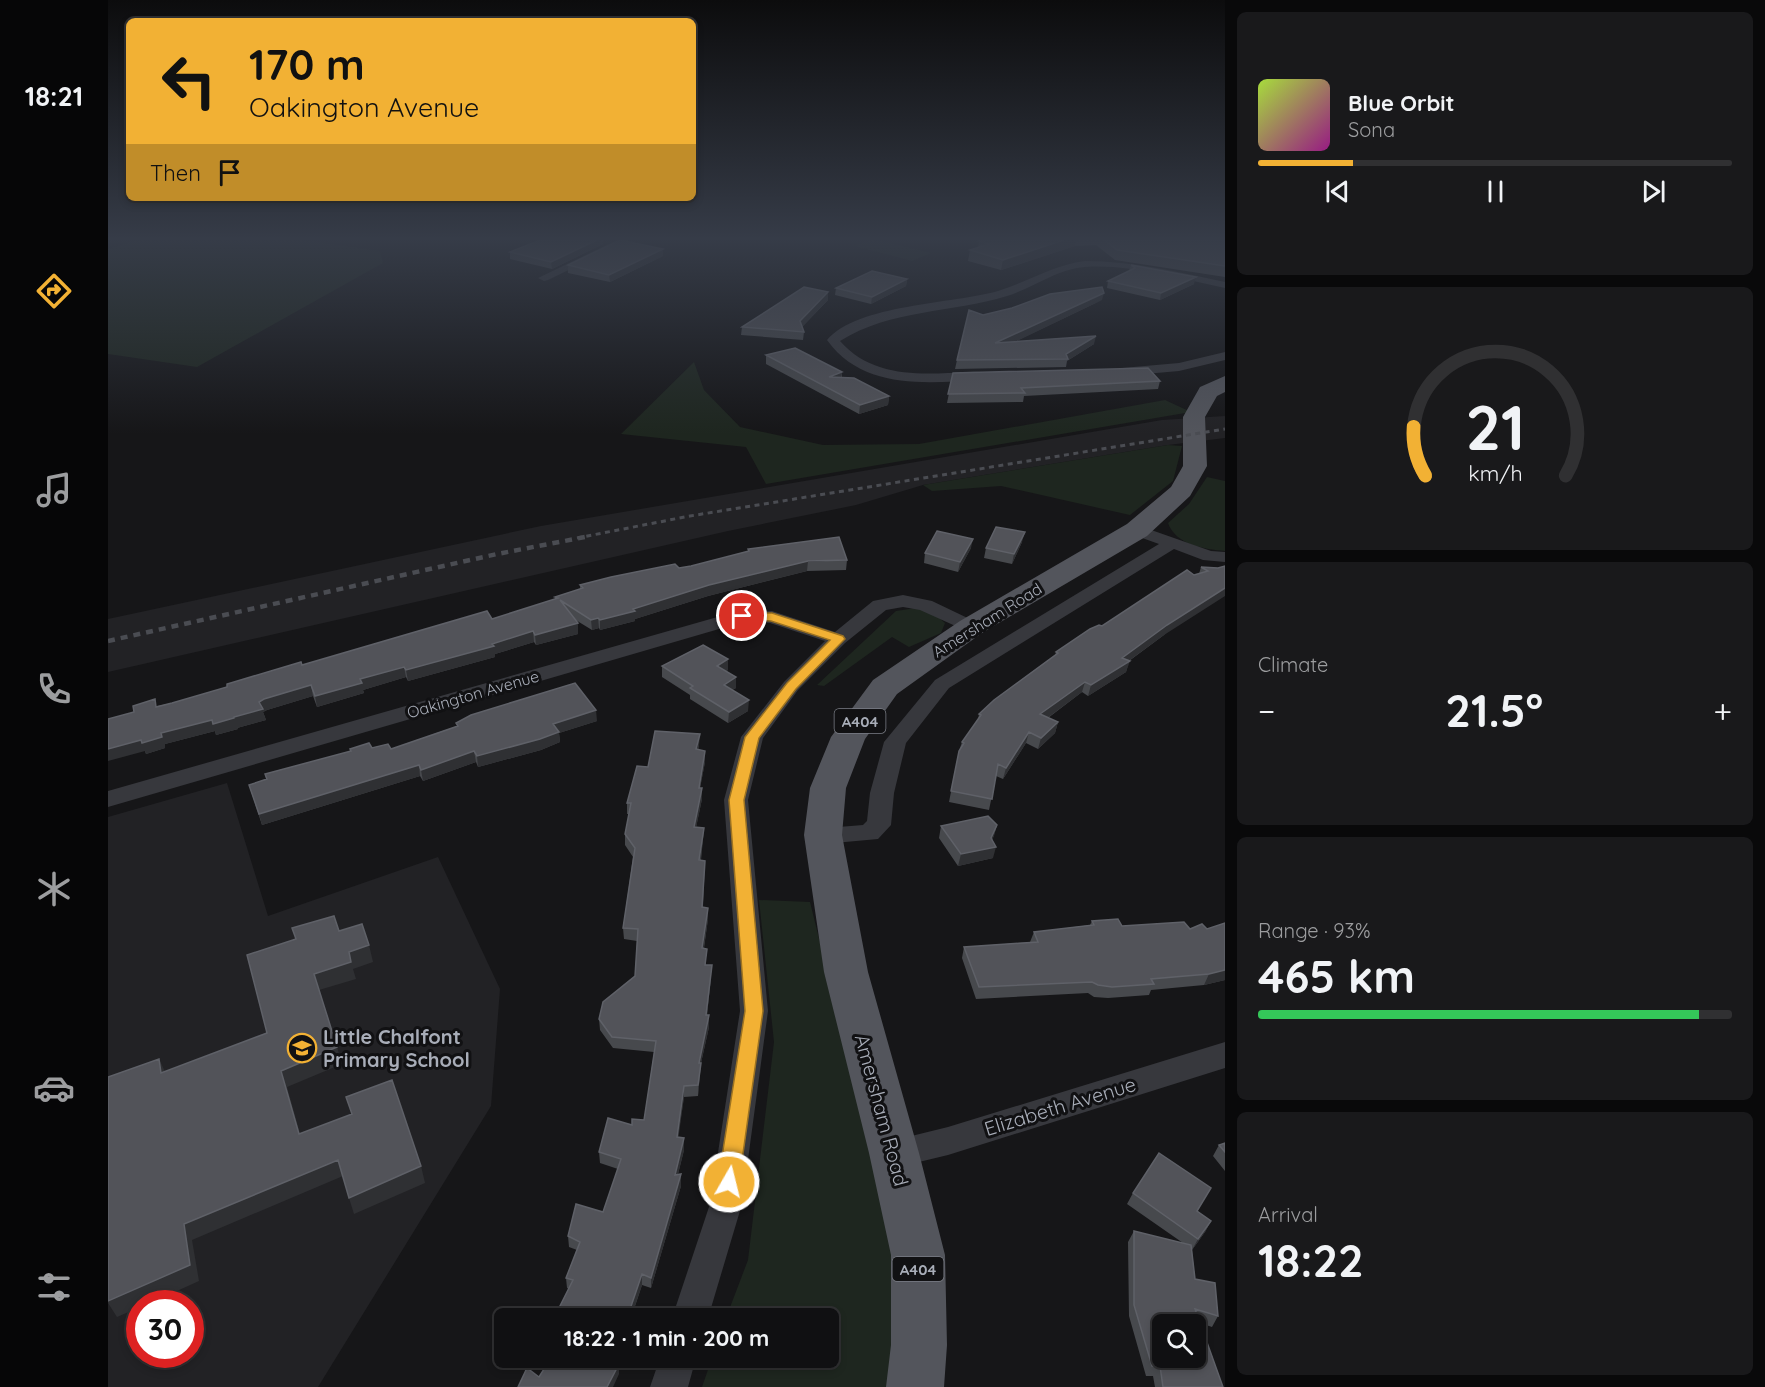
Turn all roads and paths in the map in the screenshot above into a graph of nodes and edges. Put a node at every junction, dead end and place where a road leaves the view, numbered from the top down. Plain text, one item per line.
1 (948, 305) edge
2 (1225, 356) edge
3 (1109, 372) edge
4 (996, 376) edge
5 (1225, 383) edge
6 (1137, 530) junction
7 (1170, 544) junction
8 (1225, 557) edge
9 (971, 627) junction
10 (838, 639) junction
11 (108, 799) edge
12 (823, 835) junction
13 (1225, 1055) edge
14 (894, 1153) junction
15 (693, 1308) edge
16 (675, 1368) edge
17 (669, 1387) edge
18 (915, 1387) edge

1 - 4 street
2 - 3 street
5 - 6 main road, Amersham Road / A404
6 - 7 street
6 - 9 main road, Amersham Road / A404
7 - 8 street
7 - 12 street, Amersham Road
9 - 10 street
9 - 12 main road, Amersham Road / A404
10 - 11 street, Oakington Avenue
10 - 15 street
12 - 14 main road, Amersham Road / A404
13 - 14 street, Elizabeth Avenue
14 - 18 main road, Amersham Road / A404
16 - 17 street

